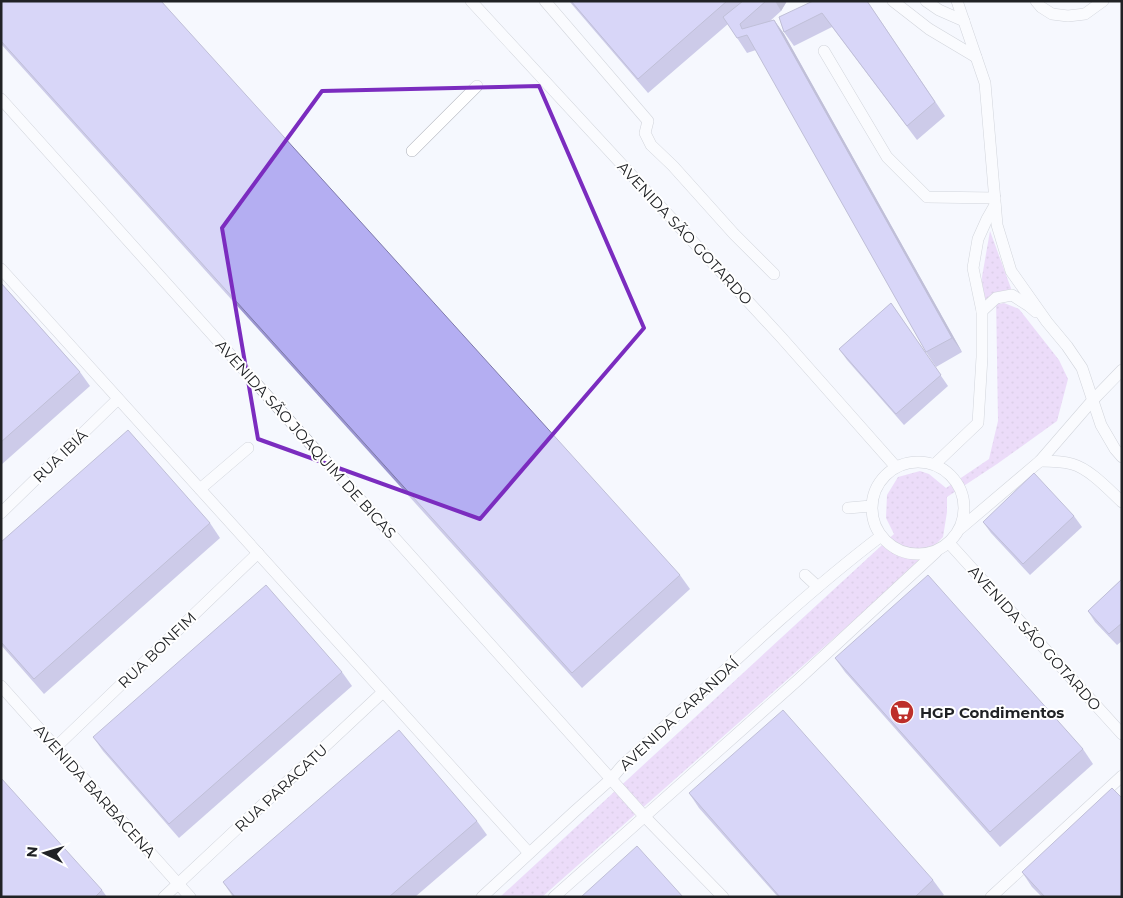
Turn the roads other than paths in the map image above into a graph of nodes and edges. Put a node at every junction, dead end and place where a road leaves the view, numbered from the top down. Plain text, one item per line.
1 (471, 1) edge
2 (545, 1) edge
3 (893, 1) edge
4 (926, 1) edge
5 (957, 1) edge
6 (1036, 1) edge
7 (1103, 1) edge
8 (964, 20) junction
9 (824, 51) dead end
10 (976, 57) junction
11 (478, 86) dead end
12 (1, 99) edge
13 (412, 151) dead end
14 (995, 202) junction
15 (1, 269) edge
16 (774, 274) dead end
17 (982, 311) junction
18 (1047, 322) junction
19 (1122, 370) edge
20 (118, 398) junction
21 (1092, 401) junction
22 (248, 448) dead end
23 (1122, 457) edge
24 (1040, 461) junction
25 (935, 464) junction
26 (896, 467) junction
27 (200, 489) junction
28 (1122, 502) edge
29 (871, 506) junction
30 (848, 508) dead end
31 (1, 513) edge
32 (960, 529) junction
33 (881, 536) junction
34 (949, 543) junction
35 (936, 552) junction
36 (258, 553) junction
37 (805, 575) dead end
38 (818, 587) junction
39 (1, 686) edge
40 (383, 692) junction
41 (1122, 734) edge
42 (56, 747) junction
43 (1122, 776) edge
44 (611, 779) junction
45 (645, 817) junction
46 (529, 853) junction
47 (179, 884) junction
48 (164, 897) edge
49 (190, 897) edge
50 (482, 897) edge
51 (554, 897) edge
52 (723, 897) edge
53 (991, 897) edge

1 - 26 lane, AVENIDA SÃO GOTARDO
2 - 16 lane
3 - 10 lane
4 - 8 lane
5 - 8 lane
6 - 7 lane
8 - 10 lane
9 - 14 lane
10 - 14 lane
11 - 13 lane
12 - 44 lane, AVENIDA SÃO JOAQUIM DE BICAS
14 - 17 lane
14 - 18 lane
15 - 20 lane
17 - 18 lane
17 - 25 lane
18 - 21 lane
19 - 21 lane
20 - 27 lane
20 - 31 lane, RUA IBIÁ
21 - 23 lane
21 - 24 lane
22 - 27 lane
24 - 28 lane
24 - 32 lane
25 - 26 lane
25 - 32 lane
26 - 29 lane
27 - 36 lane
29 - 30 lane
29 - 33 lane
32 - 34 lane
33 - 35 lane
33 - 38 lane, AVENIDA CARANDAÍ
34 - 35 lane
34 - 41 lane, AVENIDA SÃO GOTARDO
35 - 45 lane
36 - 40 lane
36 - 42 lane, RUA BONFIM
37 - 38 lane
38 - 44 lane, AVENIDA CARANDAÍ
39 - 42 lane, AVENIDA BARBACENA
40 - 46 lane
40 - 47 lane, RUA PARACATU
42 - 47 lane, AVENIDA BARBACENA
43 - 53 lane
44 - 45 lane, AVENIDA SÃO JOAQUIM DE BICAS
44 - 46 lane, AVENIDA CARANDAÍ
45 - 51 lane
45 - 52 lane, AVENIDA SÃO JOAQUIM DE BICAS
46 - 50 lane, AVENIDA CARANDAÍ
47 - 48 lane, RUA PARACATU
47 - 49 lane, AVENIDA BARBACENA

